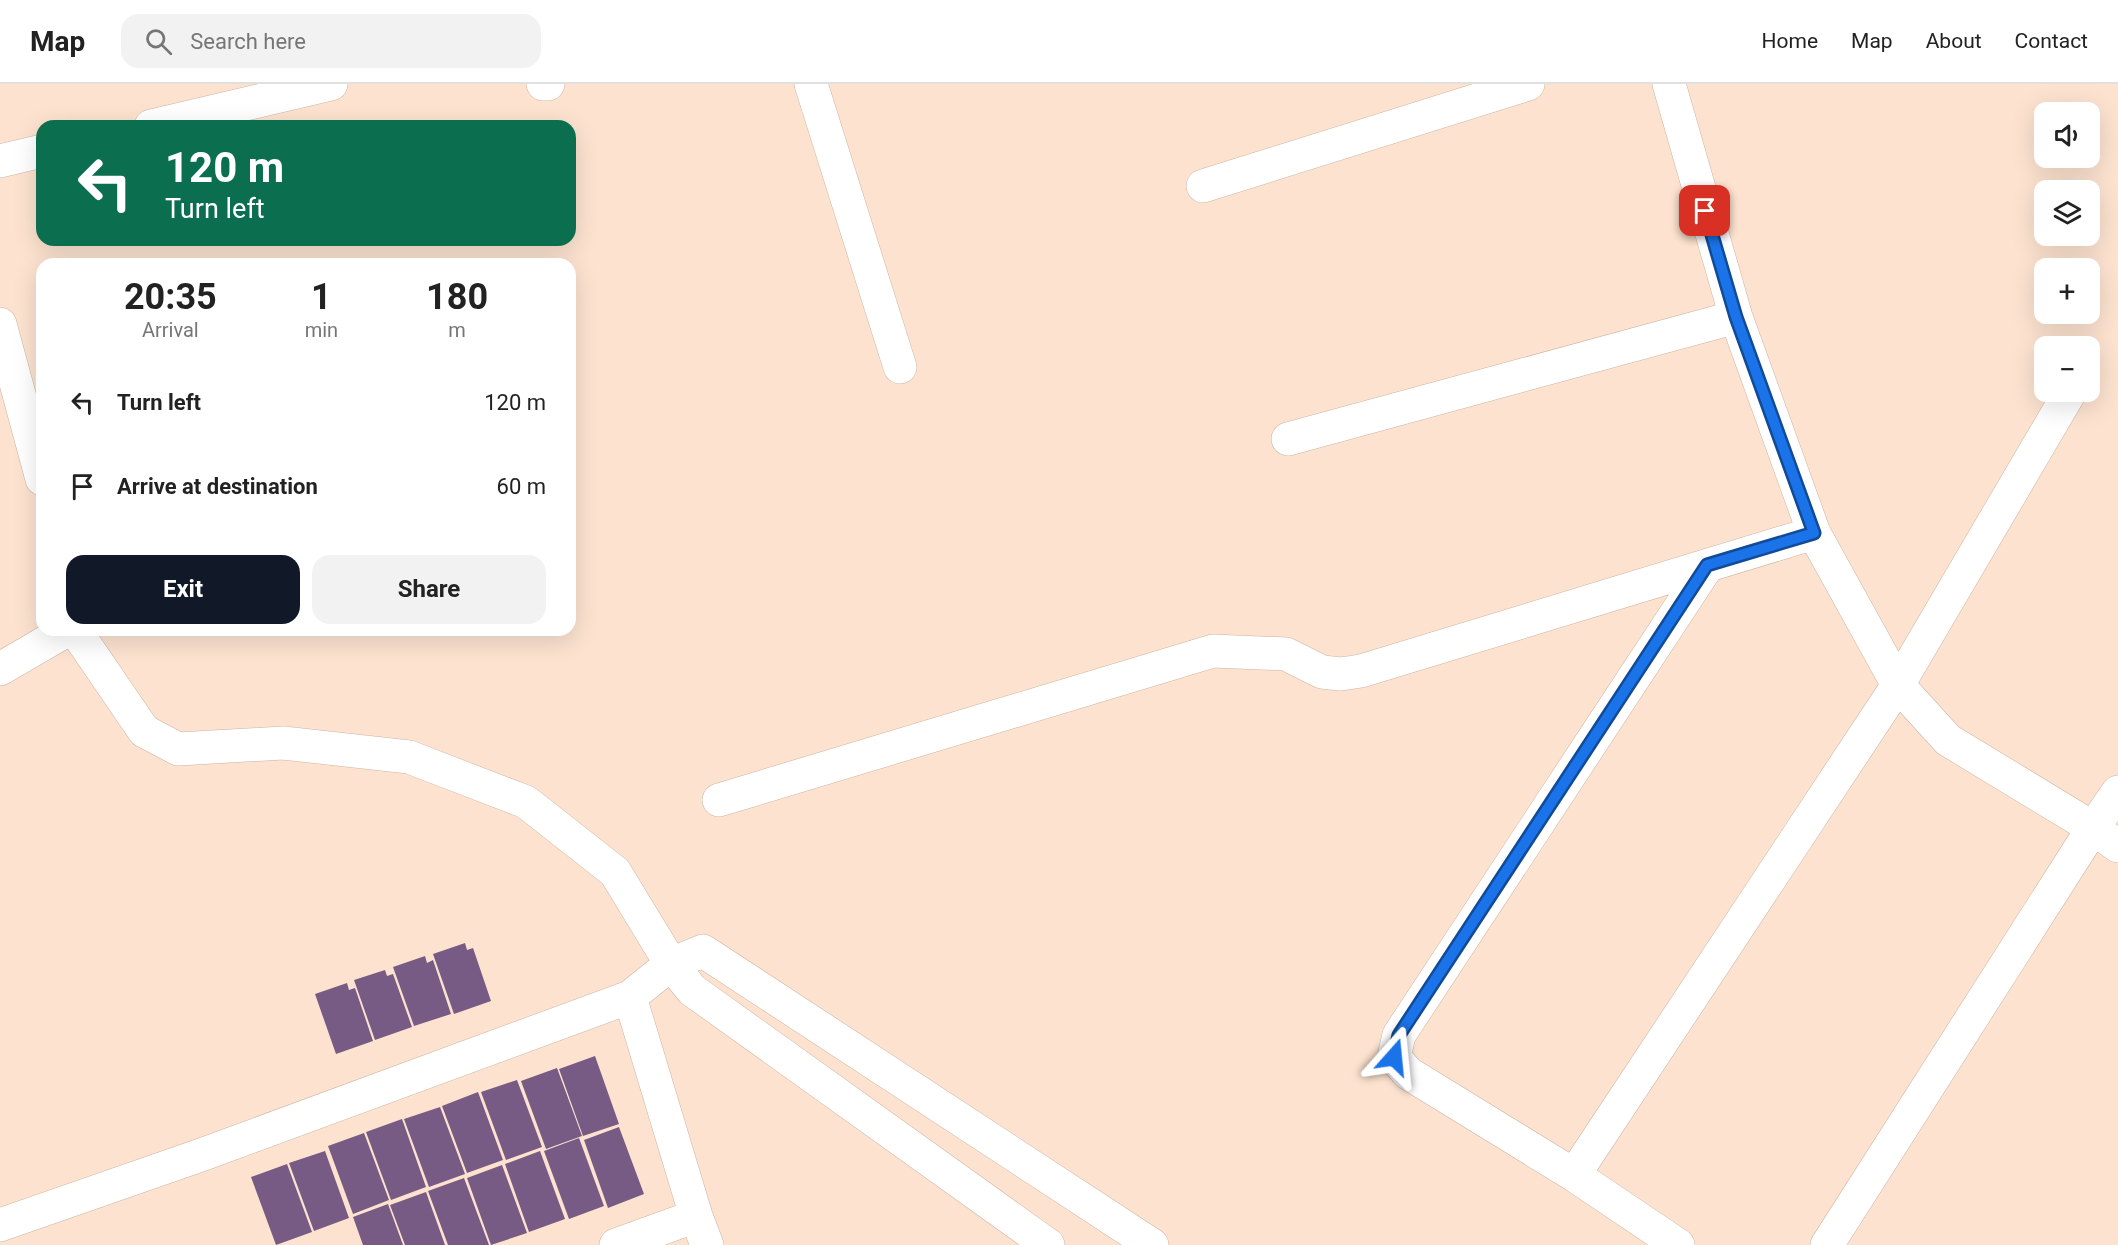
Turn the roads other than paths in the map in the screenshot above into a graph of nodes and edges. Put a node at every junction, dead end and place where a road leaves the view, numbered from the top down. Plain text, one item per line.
1 (331, 84) edge
2 (543, 84) edge
3 (548, 84) edge
4 (811, 84) edge
5 (1528, 84) edge
6 (1669, 84) edge
7 (177, 120) edge
8 (36, 152) edge
9 (0, 161) edge
10 (1203, 186) dead end
11 (1736, 317) junction
12 (0, 324) edge
13 (900, 367) dead end
14 (2064, 402) edge
15 (1288, 439) dead end
16 (36, 457) edge
17 (1814, 533) junction
18 (1707, 565) junction
19 (57, 636) edge
20 (79, 636) edge
21 (0, 669) edge
22 (1898, 684) junction
23 (2118, 792) edge
24 (719, 800) dead end
25 (2105, 837) edge
26 (671, 964) junction
27 (630, 997) junction
28 (1574, 1175) junction
29 (0, 1225) edge
30 (701, 1231) edge
31 (1142, 1242) edge
32 (616, 1245) edge
33 (1048, 1245) edge
34 (1678, 1245) edge
35 (1827, 1245) edge

1 - 7 street
2 - 3 street
4 - 13 street
5 - 10 street
6 - 11 street
8 - 9 street
11 - 15 street
11 - 17 street
12 - 16 street
14 - 22 street
17 - 18 street
17 - 22 street
18 - 24 street
18 - 28 street
19 - 21 street
20 - 26 street
22 - 25 street
22 - 28 street
23 - 25 street
25 - 35 street
26 - 27 street
26 - 31 street
26 - 33 street
27 - 29 street
27 - 30 street
28 - 34 street
30 - 32 street

